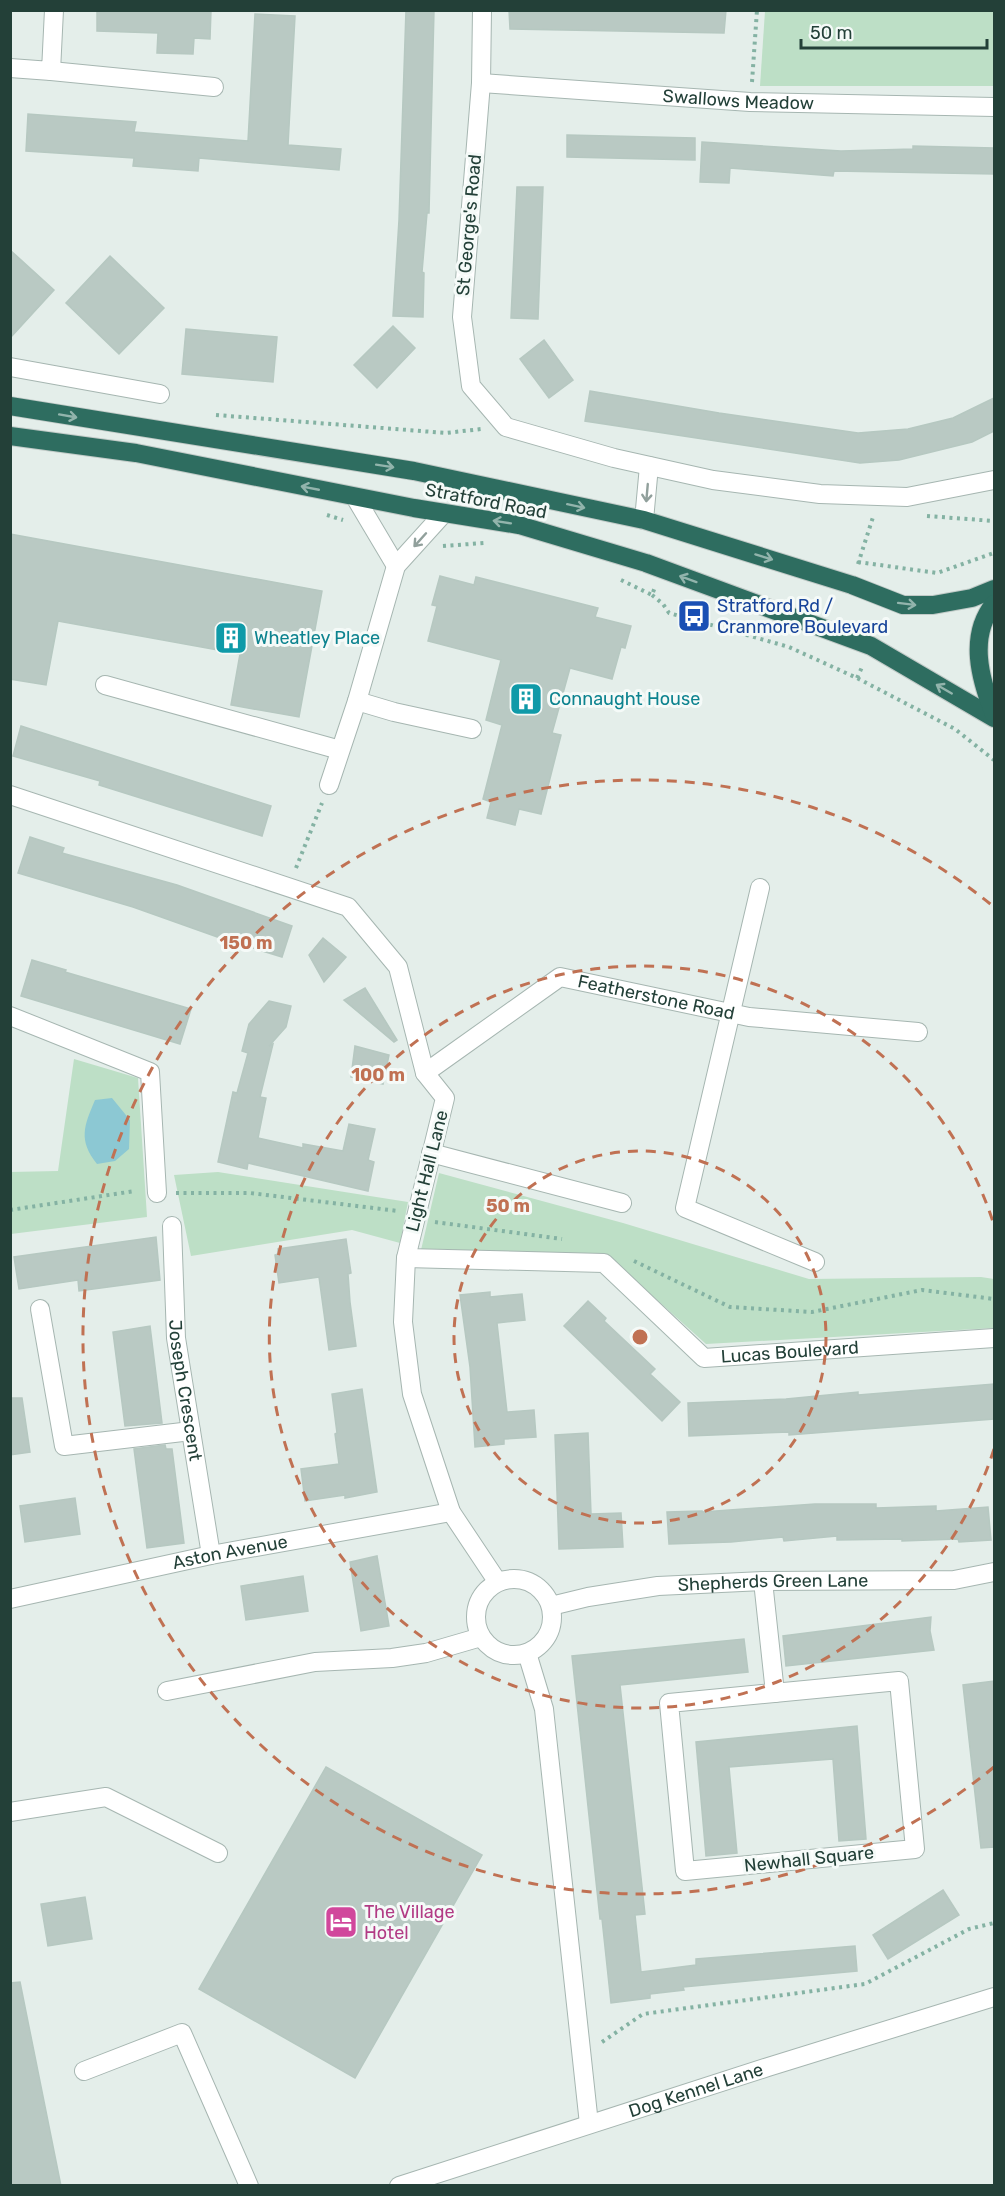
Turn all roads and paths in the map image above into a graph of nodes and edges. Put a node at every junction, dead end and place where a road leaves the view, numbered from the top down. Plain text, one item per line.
1 (54, 10) edge
2 (482, 10) edge
3 (757, 10) edge
4 (10, 68) edge
5 (51, 71) junction
6 (481, 83) junction
7 (214, 87) dead end
8 (750, 102) junction
9 (994, 107) edge
10 (10, 367) edge
11 (160, 394) dead end
12 (10, 406) edge
13 (205, 415) dead end
14 (506, 427) junction
15 (10, 436) edge
16 (649, 466) junction
17 (994, 480) edge
18 (356, 497) junction
19 (875, 512) dead end
20 (444, 513) junction
21 (923, 516) dead end
22 (644, 520) junction
23 (994, 521) edge
24 (994, 553) edge
25 (396, 566) junction
26 (994, 588) edge
27 (652, 595) dead end
28 (994, 604) edge
29 (105, 685) dead end
30 (357, 701) junction
31 (994, 716) edge
32 (472, 729) dead end
33 (340, 750) junction
34 (994, 760) edge
35 (328, 785) joint
36 (10, 795) edge
37 (289, 887) junction
38 (760, 888) dead end
39 (731, 1013) junction
40 (10, 1016) edge
41 (918, 1032) dead end
42 (425, 1073) junction
43 (431, 1153) junction
44 (157, 1193) junction
45 (622, 1203) dead end
46 (10, 1210) edge
47 (416, 1216) junction
48 (172, 1226) dead end
49 (565, 1239) dead end
50 (406, 1258) junction
51 (629, 1258) dead end
52 (815, 1262) dead end
53 (994, 1299) edge
54 (40, 1309) dead end
55 (994, 1338) edge
56 (190, 1431) junction
57 (451, 1512) junction
58 (211, 1555) junction
59 (994, 1572) edge
60 (497, 1581) junction
61 (763, 1581) junction
62 (10, 1599) edge
63 (551, 1606) junction
64 (481, 1637) junction
65 (526, 1653) junction
66 (167, 1691) dead end
67 (775, 1693) junction
68 (10, 1812) edge
69 (218, 1853) dead end
70 (994, 1923) edge
71 (994, 1997) edge
72 (581, 2056) junction
73 (84, 2070) dead end
74 (589, 2124) junction
75 (249, 2186) edge
76 (399, 2186) edge

1 - 5 street
2 - 6 street, St George's Road
3 - 8 path
4 - 5 street
5 - 7 street
6 - 8 street, Swallows Meadow
6 - 14 street, St George's Road
8 - 9 street, Swallows Meadow
10 - 11 street
12 -> 22 highway, Stratford Road
13 - 14 path
14 - 16 street
18 -> 15 highway, Stratford Road
16 - 17 street
16 -> 22 street
18 - 20 highway, Stratford Road
18 - 25 street
19 - 24 path
20 -> 25 street
31 -> 20 highway, Stratford Road
21 - 23 path
22 -> 26 highway, Stratford Road
25 - 30 street
27 - 34 path
28 - 31 highway
29 - 33 street
30 - 32 street
30 - 33 street
33 - 35 street
35 - 37 path
36 - 37 street, Light Hall Lane
37 - 42 street, Light Hall Lane
38 - 39 street
39 - 41 street, Featherstone Road
39 - 42 street, Featherstone Road
39 - 52 street
40 - 44 street
42 - 43 street, Light Hall Lane
43 - 45 street
43 - 47 street, Light Hall Lane
44 - 46 path
44 - 47 path
47 - 49 path
47 - 50 street, Light Hall Lane
48 - 56 street, Joseph Crescent
50 - 55 street, Lucas Boulevard
50 - 57 street, Light Hall Lane
51 - 53 path
54 - 56 street
56 - 58 street, Joseph Crescent
57 - 58 street, Aston Avenue
57 - 60 street, Light Hall Lane
58 - 62 street, Aston Avenue
59 - 61 street, Shepherds Green Lane
60 - 63 street
60 - 64 street
61 - 63 street, Shepherds Green Lane
61 - 67 street
63 - 65 street
64 - 65 street
64 - 66 street
65 - 72 street
67 - 67 street, Newhall Square
68 - 69 street
70 - 72 path
71 - 74 street, Dog Kennel Lane
72 - 74 street
73 - 75 street
74 - 76 street, Dog Kennel Lane

